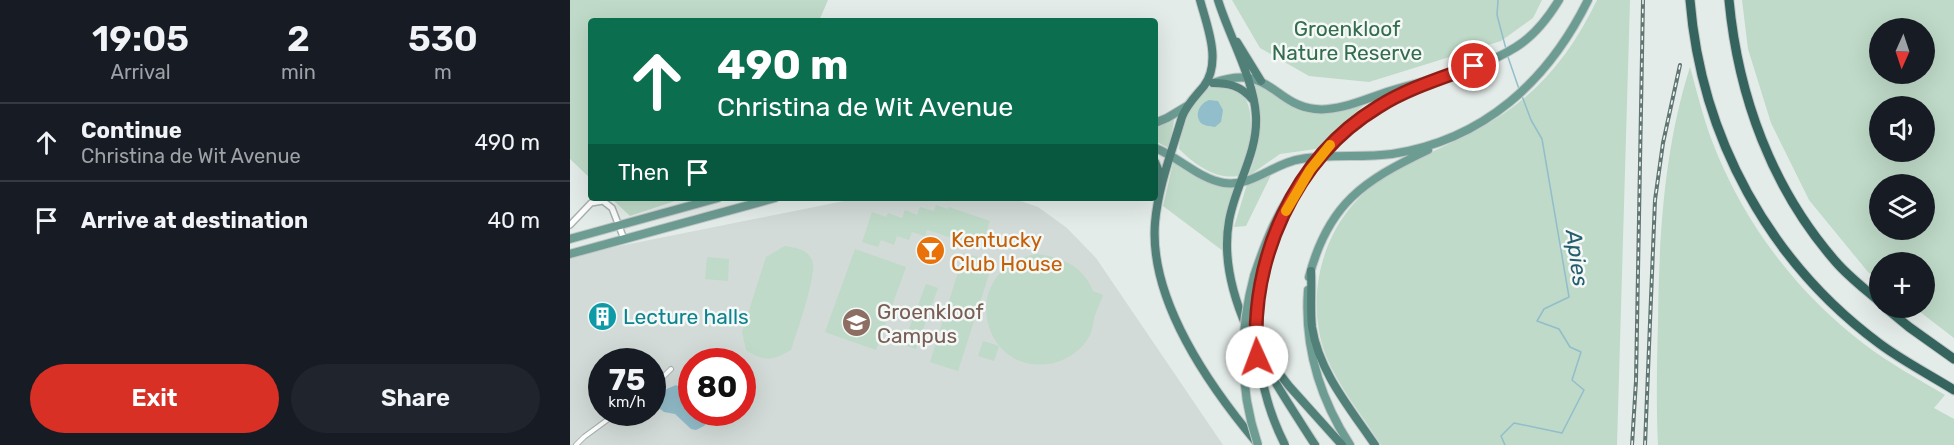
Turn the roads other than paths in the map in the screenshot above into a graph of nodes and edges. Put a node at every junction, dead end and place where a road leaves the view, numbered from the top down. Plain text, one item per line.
1 (1200, 0) edge
2 (1218, 0) edge
3 (1559, 0) edge
4 (1587, 0) edge
5 (1690, 0) edge
6 (1729, 0) edge
7 (1228, 29) junction
8 (1444, 76) junction
9 (1246, 78) junction
10 (1261, 81) junction
11 (1209, 84) junction
12 (1255, 104) junction
13 (1186, 106) junction
14 (1158, 122) edge
15 (1448, 140) junction
16 (1158, 149) edge
17 (1171, 155) junction
18 (1312, 167) joint
19 (1158, 169) edge
20 (1240, 183) junction
21 (1158, 198) joint
22 (597, 201) edge
23 (601, 201) edge
24 (707, 201) edge
25 (764, 201) edge
26 (1158, 201) edge
27 (570, 225) edge
28 (619, 226) junction
29 (570, 239) edge
30 (624, 239) junction
31 (570, 254) edge
32 (1311, 271) junction
33 (1258, 277) junction
34 (1869, 292) edge
35 (1898, 318) edge
36 (1250, 333) junction
37 (1954, 359) edge
38 (671, 369) dead end
39 (666, 374) edge
40 (1954, 390) edge
41 (599, 426) edge
42 (576, 445) edge
43 (1258, 445) edge
44 (1285, 445) edge
45 (1315, 445) edge
46 (1342, 445) edge
47 (1350, 445) edge
48 (1375, 445) edge

1 - 11 highway
2 - 7 highway
3 - 8 main road
4 - 15 main road
5 - 40 highway
6 - 34 highway
7 - 9 highway
7 - 10 highway
8 - 10 main road
8 - 18 main road, bridge
9 - 10 main road
9 - 11 main road
9 - 12 highway
11 - 12 highway
11 - 13 highway
12 - 20 highway
13 - 14 main road
13 - 17 highway
15 - 20 main road
15 - 32 main road
16 - 17 main road
17 - 20 main road
17 - 21 highway
18 - 33 highway
19 - 21 highway
20 - 36 highway
22 - 27 street
23 - 28 street
24 - 28 main road
25 - 30 main road
26 - 43 highway
28 - 29 main road
28 - 30 street
30 - 31 main road
32 - 47 main road
32 - 48 highway
33 - 43 main road, bridge
33 - 44 highway, bridge
35 - 37 highway
36 - 45 highway
36 - 46 highway
38 - 39 street
41 - 42 street

